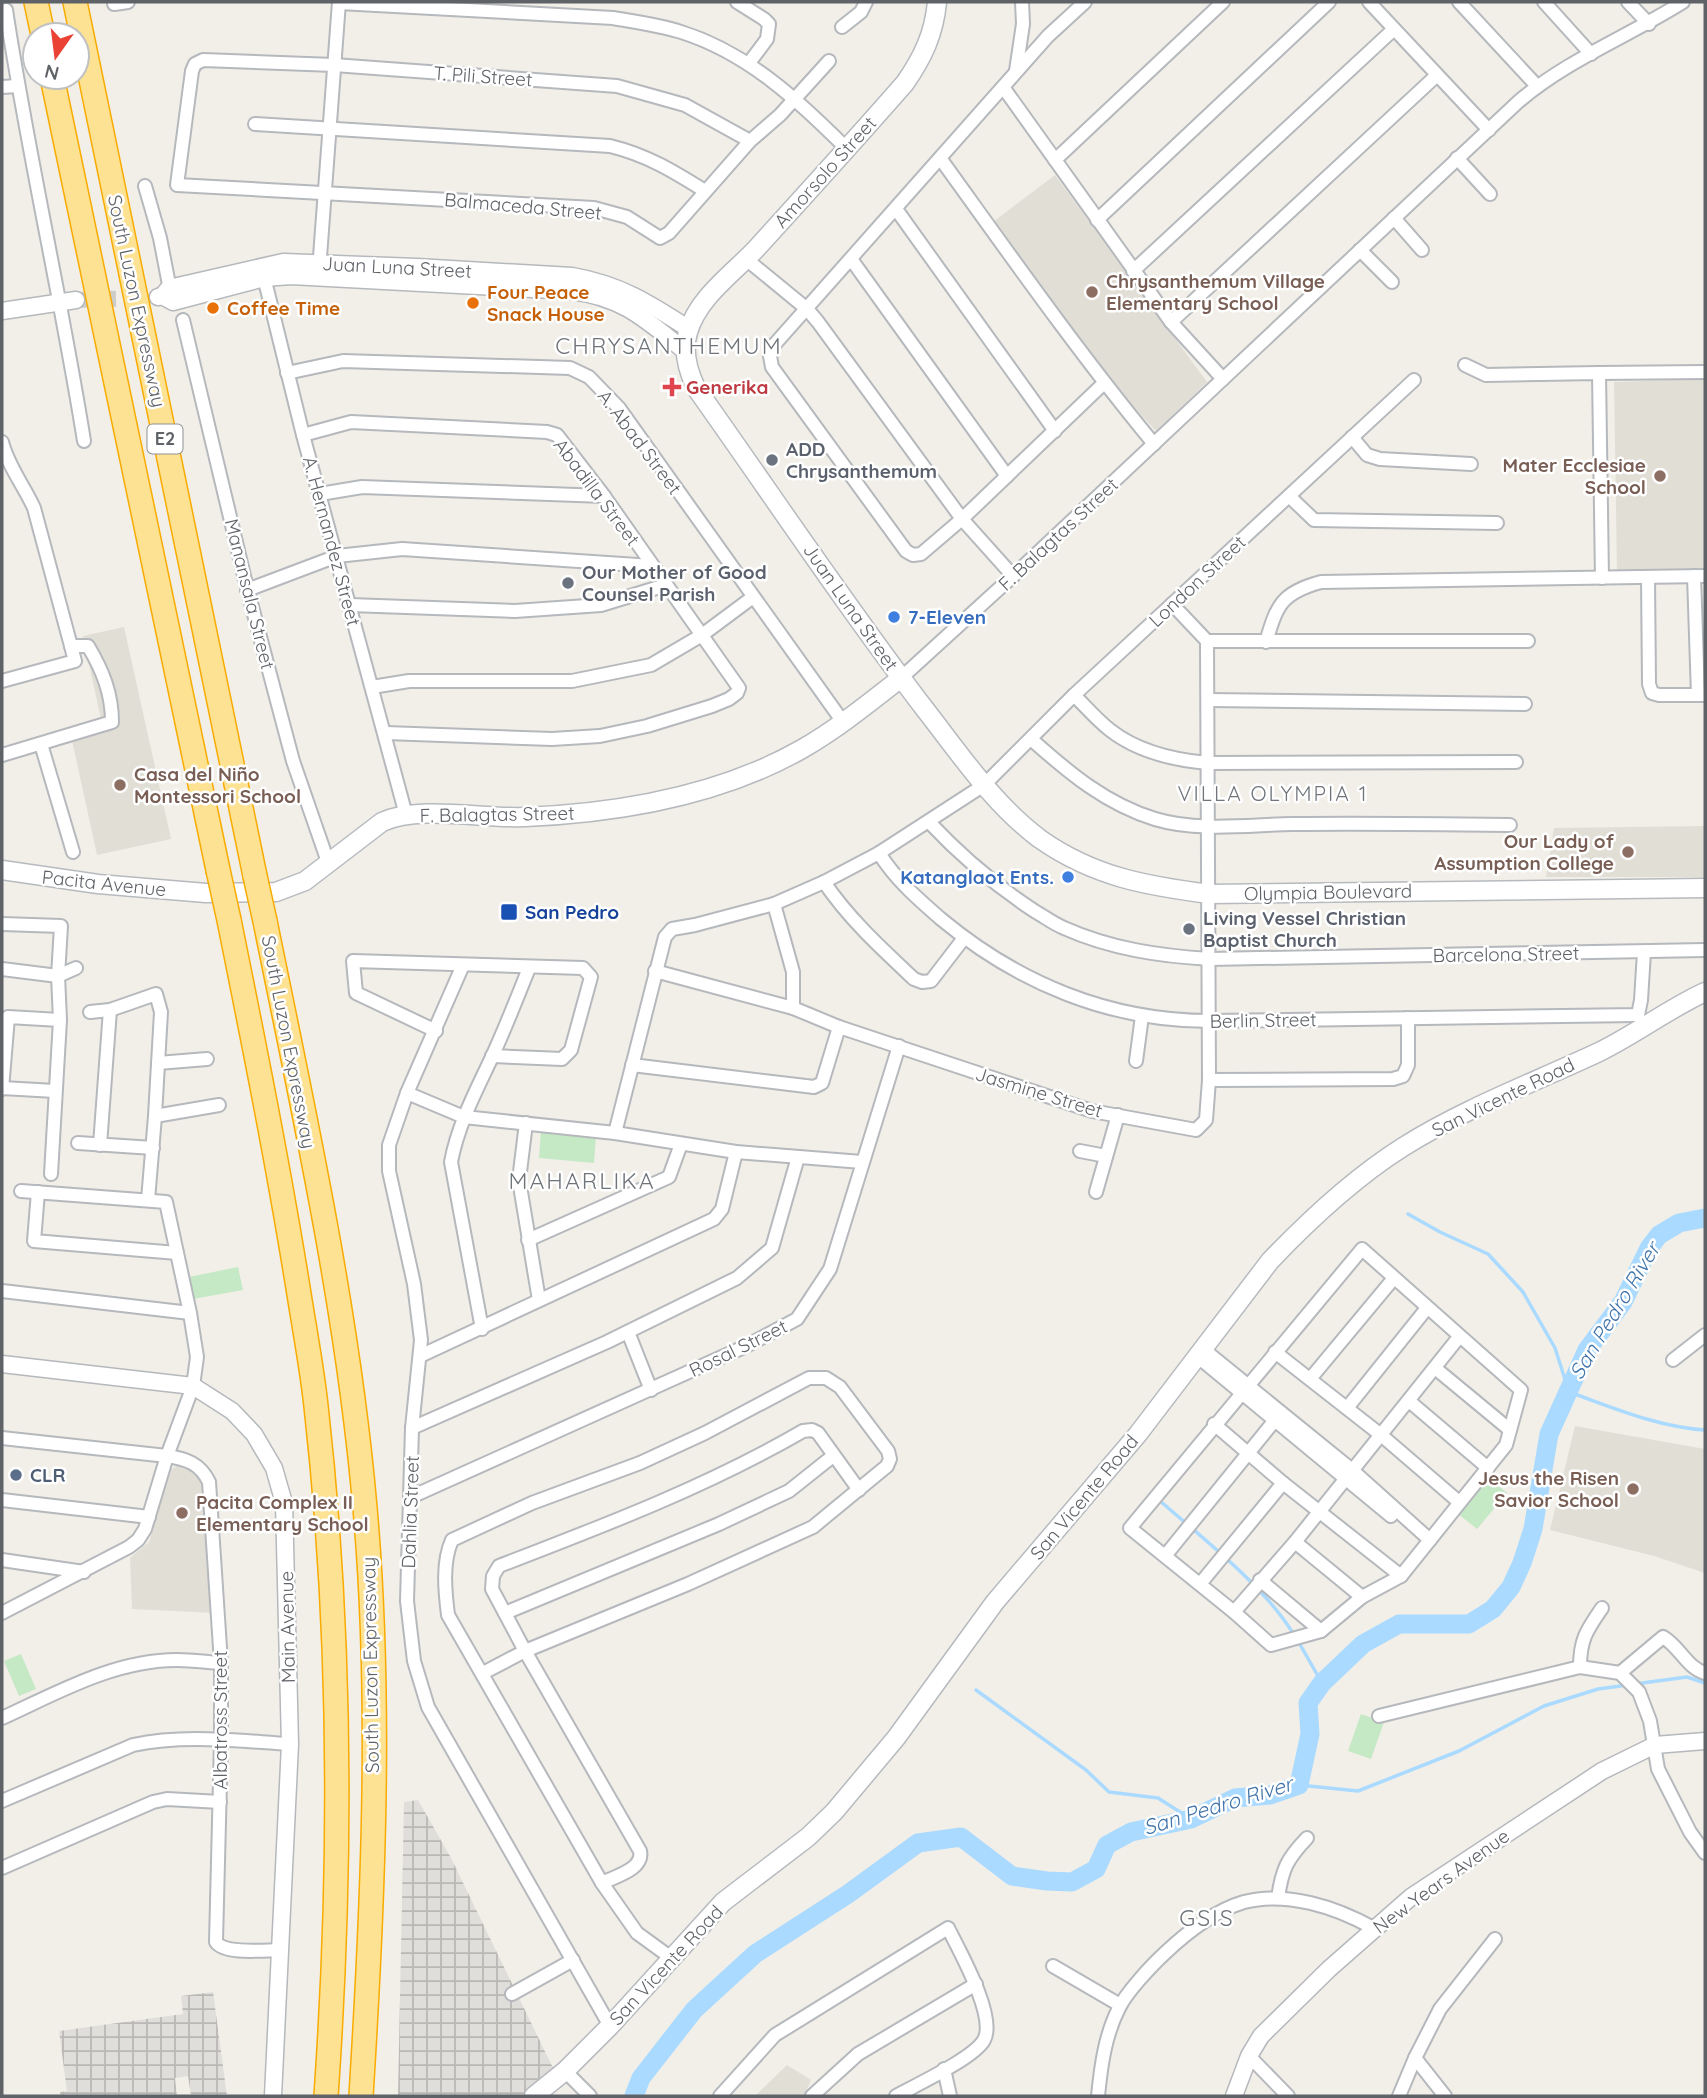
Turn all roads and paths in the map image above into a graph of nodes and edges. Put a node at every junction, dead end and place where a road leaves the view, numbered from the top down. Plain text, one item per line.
1 (37, 2) edge
2 (75, 2) edge
3 (737, 2) edge
4 (866, 2) edge
5 (937, 2) edge
6 (1023, 2) edge
7 (1084, 2) edge
8 (1223, 2) edge
9 (1329, 2) edge
10 (1369, 2) edge
11 (1459, 2) edge
12 (1544, 2) edge
13 (1628, 2) edge
14 (1684, 2) edge
15 (339, 3) edge
16 (6, 9) dead end
17 (40, 21) edge
18 (1649, 24) junction
19 (842, 27) dead end
20 (1394, 29) junction
21 (1591, 54) junction
22 (829, 61) dead end
23 (749, 63) junction
24 (334, 65) junction
25 (1016, 72) junction
26 (1436, 75) junction
27 (18, 86) junction
28 (1536, 86) junction
29 (2, 87) edge
30 (1003, 87) junction
31 (55, 91) edge
32 (794, 98) junction
33 (256, 124) dead end
34 (329, 128) junction
35 (1489, 130) junction
36 (750, 141) junction
37 (847, 149) junction
38 (940, 158) junction
39 (1457, 158) junction
40 (1055, 160) junction
41 (177, 185) joint
42 (145, 186) dead end
43 (705, 191) junction
44 (325, 192) junction
45 (1490, 194) dead end
46 (895, 209) junction
47 (1394, 218) junction
48 (1097, 219) junction
49 (1360, 250) junction
50 (1422, 250) dead end
51 (747, 259) junction
52 (851, 259) junction
53 (319, 270) junction
54 (1132, 271) junction
55 (262, 272) junction
56 (1392, 282) dead end
57 (596, 287) junction
58 (165, 296) joint
59 (68, 301) junction
60 (807, 309) junction
61 (2, 311) edge
62 (183, 320) dead end
63 (1171, 322) junction
64 (689, 329) junction
65 (685, 351) junction
66 (1465, 365) dead end
67 (1705, 372) edge
68 (288, 373) junction
69 (1599, 373) junction
70 (1223, 379) junction
71 (1414, 380) dead end
72 (1103, 384) junction
73 (1055, 431) junction
74 (303, 435) junction
75 (1352, 437) junction
76 (84, 441) dead end
77 (2, 442) edge
78 (1154, 444) junction
79 (1471, 464) dead end
80 (1007, 475) junction
81 (320, 494) junction
82 (604, 496) junction
83 (1289, 496) junction
84 (962, 519) junction
85 (1497, 523) dead end
86 (337, 556) junction
87 (652, 566) junction
88 (1013, 576) junction
89 (1700, 576) edge
90 (1648, 577) junction
91 (1602, 578) junction
92 (666, 585) junction
93 (247, 590) junction
94 (752, 597) junction
95 (1172, 604) junction
96 (350, 605) junction
97 (702, 635) junction
98 (1207, 640) junction
99 (1528, 641) dead end
100 (1266, 642) junction
101 (71, 646) junction
102 (901, 678) junction
103 (2, 681) edge
104 (372, 687) junction
105 (1074, 695) junction
106 (1701, 695) edge
107 (1208, 700) junction
108 (1525, 704) dead end
109 (843, 722) junction
110 (386, 733) junction
111 (1031, 739) junction
112 (41, 744) junction
113 (2, 755) edge
114 (1516, 762) dead end
115 (1208, 763) junction
116 (984, 785) junction
117 (406, 815) junction
118 (929, 822) junction
119 (1209, 825) junction
120 (1510, 825) dead end
121 (73, 852) dead end
122 (879, 853) junction
123 (329, 865) junction
124 (2, 870) edge
125 (824, 882) junction
126 (1705, 888) edge
127 (206, 893) joint
128 (1210, 894) junction
129 (774, 904) junction
130 (2, 924) edge
131 (964, 938) junction
132 (1705, 950) edge
133 (1644, 951) junction
134 (1210, 959) junction
135 (463, 965) junction
136 (2, 968) edge
137 (76, 968) dead end
138 (529, 968) junction
139 (655, 971) junction
140 (58, 976) junction
141 (1705, 992) edge
142 (793, 1008) junction
143 (110, 1010) junction
144 (90, 1012) dead end
145 (1142, 1016) junction
146 (1408, 1018) junction
147 (60, 1020) junction
148 (1210, 1020) junction
149 (839, 1027) junction
150 (436, 1031) junction
151 (899, 1046) junction
152 (492, 1056) junction
153 (207, 1059) dead end
154 (1136, 1061) dead end
155 (158, 1063) junction
156 (632, 1065) junction
157 (1209, 1080) junction
158 (2, 1088) edge
159 (55, 1091) junction
160 (407, 1093) junction
161 (219, 1105) dead end
162 (1118, 1115) junction
163 (155, 1116) junction
164 (464, 1116) junction
165 (526, 1123) junction
166 (615, 1133) junction
167 (78, 1143) dead end
168 (100, 1144) junction
169 (681, 1144) junction
170 (153, 1148) junction
171 (1080, 1150) dead end
172 (736, 1152) junction
173 (1106, 1156) junction
174 (798, 1157) junction
175 (862, 1162) junction
176 (51, 1174) dead end
177 (21, 1191) dead end
178 (38, 1192) junction
179 (1096, 1192) dead end
180 (148, 1200) junction
181 (528, 1240) junction
182 (177, 1253) junction
183 (1394, 1278) junction
184 (2, 1291) edge
185 (538, 1300) junction
186 (1427, 1308) junction
187 (190, 1313) junction
188 (482, 1329) junction
189 (628, 1332) junction
190 (1705, 1335) edge
191 (1459, 1337) junction
192 (1200, 1352) junction
193 (1275, 1352) junction
194 (420, 1356) junction
195 (1673, 1360) dead end
196 (2, 1364) edge
197 (1435, 1368) junction
198 (1310, 1379) junction
199 (192, 1386) junction
200 (1244, 1389) junction
201 (651, 1390) junction
202 (1409, 1401) junction
203 (1347, 1408) junction
204 (1275, 1420) junction
205 (1214, 1424) junction
206 (412, 1428) junction
207 (1510, 1430) junction
208 (1381, 1435) junction
209 (2, 1438) edge
210 (1248, 1454) junction
211 (167, 1456) junction
212 (833, 1456) junction
213 (1488, 1468) junction
214 (1349, 1474) junction
215 (1283, 1483) junction
216 (859, 1490) junction
217 (411, 1497) junction
218 (2, 1500) edge
219 (1459, 1502) junction
220 (1319, 1511) junction
221 (149, 1517) junction
222 (1295, 1542) junction
223 (1428, 1543) junction
224 (1165, 1556) junction
225 (2, 1560) edge
226 (85, 1572) junction
227 (1401, 1576) junction
228 (1260, 1580) junction
229 (1200, 1584) junction
230 (1362, 1597) junction
231 (1602, 1608) dead end
232 (1234, 1612) junction
233 (2, 1613) edge
234 (505, 1613) junction
235 (1321, 1631) junction
236 (525, 1651) junction
237 (220, 1663) junction
238 (1580, 1667) junction
239 (482, 1673) junction
240 (1705, 1673) edge
241 (1621, 1674) junction
242 (1379, 1716) dead end
243 (2, 1718) edge
244 (221, 1741) junction
245 (1705, 1741) edge
246 (290, 1744) junction
247 (1655, 1745) junction
248 (2, 1801) edge
249 (220, 1802) junction
250 (1307, 1838) dead end
251 (1705, 1853) edge
252 (2, 1868) edge
253 (602, 1883) junction
254 (1278, 1898) junction
255 (1373, 1928) junction
256 (1495, 1939) dead end
257 (281, 1950) junction
258 (670, 1958) junction
259 (573, 1960) junction
260 (1053, 1966) dead end
261 (976, 1984) junction
262 (512, 1994) dead end
263 (1120, 2005) junction
264 (610, 2026) junction
265 (1249, 2056) junction
266 (1415, 2058) junction
267 (944, 2069) junction
268 (565, 2071) junction
269 (273, 2096) edge
270 (326, 2096) edge
271 (361, 2096) edge
272 (534, 2096) edge
273 (590, 2096) edge
274 (720, 2096) edge
275 (812, 2096) edge
276 (896, 2096) edge
277 (950, 2096) edge
278 (1098, 2096) edge
279 (1234, 2096) edge
280 (1288, 2096) edge
281 (1399, 2096) edge
282 (1445, 2096) edge

1 - 17 highway
2 - 271 highway, South Luzon Expressway / E2, bridge
3 - 23 street
4 - 19 street
5 - 37 main road, Amorsolo Street
6 - 25 street
7 - 25 street
8 - 40 street
9 - 48 street
10 - 20 street
11 - 28 street
12 - 21 street
13 - 18 street
14 - 18 street, F. Balagtas Street
15 - 23 street
15 - 24 street
16 - 27 street
18 - 21 street, F. Balagtas Street
20 - 26 street
20 - 54 street
21 - 28 street, F. Balagtas Street
22 - 32 street, Balmaceda Street
23 - 32 street
24 - 34 street
24 - 36 street, T. Pili Street
24 - 41 street, T. Pili Street
25 - 30 street
26 - 35 street
26 - 63 street
27 - 29 street
27 - 59 street
28 - 35 street, F. Balagtas Street
30 - 38 street
30 - 40 street
31 - 270 highway, South Luzon Expressway / E2, bridge
32 - 36 street, Balmaceda Street
32 - 37 street
33 - 34 street
34 - 43 street
34 - 44 street
35 - 39 street, F. Balagtas Street
36 - 43 street, Balmaceda Street
37 - 51 main road, Amorsolo Street
38 - 46 street
38 - 72 street
39 - 45 street
39 - 47 street, F. Balagtas Street
40 - 48 street
41 - 44 street, Balmaceda Street
42 - 58 street
43 - 44 street, Balmaceda Street
44 - 53 street
46 - 52 street
46 - 73 street
47 - 49 street, F. Balagtas Street
47 - 50 street
48 - 54 street
49 - 56 street
49 - 70 street, F. Balagtas Street
51 - 60 street
51 - 64 main road, Amorsolo Street
52 - 60 street
52 - 80 street
53 - 55 street, Juan Luna Street
53 - 57 street, Juan Luna Street
54 - 63 street
55 - 58 street, Juan Luna Street
55 - 68 street, A. Hernandez Street
57 - 64 street, Juan Luna Street
57 - 65 street, Juan Luna Street
59 - 61 street
59 - 76 street
60 - 84 street
60 - 84 street
62 - 93 street, Manansala Street
63 - 70 street
64 - 65 main road, Juan Luna Street
65 - 102 main road, Juan Luna Street
66 - 69 street
67 - 69 street
68 - 74 street, A. Hernandez Street
68 - 94 street, A. Abad Street
69 - 91 street
70 - 78 street, F. Balagtas Street
71 - 75 street, London Street
72 - 73 street
72 - 78 street
73 - 80 street
74 - 81 street, A. Hernandez Street
74 - 82 street, Abadilla Street
75 - 79 street
75 - 83 street, London Street
77 - 101 street
78 - 88 street, F. Balagtas Street
80 - 84 street
81 - 82 street
81 - 86 street, A. Hernandez Street
82 - 87 street, Abadilla Street
83 - 85 street
83 - 95 street, London Street
84 - 88 street
86 - 87 street
86 - 93 street
86 - 96 street, A. Hernandez Street
87 - 92 street, Abadilla Street
88 - 102 street, F. Balagtas Street
89 - 90 street
89 - 106 street
90 - 91 street
90 - 106 street
91 - 100 street
92 - 96 street
92 - 97 street, Abadilla Street
93 - 123 street, Manansala Street
94 - 97 street
94 - 109 street, A. Abad Street
95 - 98 street
95 - 105 street, London Street
96 - 104 street, A. Hernandez Street
97 - 104 street
97 - 110 street, Abadilla Street
98 - 100 street
98 - 107 street, Jasmine Street
99 - 100 street
101 - 103 street
101 - 112 street
102 - 109 main road, F. Balagtas Street
102 - 116 main road, Juan Luna Street
104 - 110 street, A. Hernandez Street
105 - 111 street, London Street
105 - 115 street
107 - 108 street
107 - 115 street, Jasmine Street
109 - 117 main road, F. Balagtas Street
110 - 117 street, A. Hernandez Street
111 - 116 street, London Street
111 - 119 street
112 - 113 street
112 - 121 street
114 - 115 street
115 - 119 street, Jasmine Street
116 - 118 street, London Street
116 - 128 main road, Olympia Boulevard
117 - 123 main road, F. Balagtas Street
118 - 122 street, London Street
118 - 134 street, Barcelona Street
119 - 120 street
119 - 128 street, Jasmine Street
122 - 125 street, London Street
122 - 131 street, Berlin Street
123 - 127 main road, F. Balagtas Street
124 - 127 main road, Pacita Avenue
125 - 129 street, London Street
125 - 131 street
126 - 128 main road, Olympia Boulevard
128 - 134 street, Jasmine Street
129 - 139 street, London Street
129 - 142 street
130 - 140 street
131 - 145 street, Berlin Street
132 - 133 street, Barcelona Street
133 - 134 street, Barcelona Street
133 - 146 street, Berlin Street
134 - 148 street, Jasmine Street
135 - 138 street
135 - 150 street, Dahlia Street
135 - 150 street
136 - 140 street
137 - 140 street
138 - 152 street
138 - 152 street
139 - 142 street, Jasmine Street
139 - 156 street
140 - 147 street
141 - 192 main road, San Vicente Road
142 - 149 street, Jasmine Street
143 - 144 street
143 - 155 street
143 - 168 street
145 - 148 street, Berlin Street
145 - 154 street
146 - 148 street, Berlin Street
146 - 157 street
147 - 158 street
147 - 159 street
148 - 157 street, Jasmine Street
149 - 151 street, Jasmine Street
149 - 156 street
150 - 160 street, Dahlia Street
151 - 162 street, Jasmine Street
151 - 175 street, Rosal Street
152 - 164 street
153 - 155 street
155 - 163 street
156 - 166 street
157 - 162 street, Jasmine Street
158 - 159 street
159 - 176 street
160 - 164 street
160 - 194 street, Dahlia Street
161 - 163 street
162 - 173 street
163 - 170 street
164 - 165 street
164 - 188 street
165 - 166 street
165 - 181 street
166 - 169 street
167 - 168 street
168 - 170 street
169 - 172 street
169 - 181 street
170 - 180 street
171 - 173 street
172 - 174 street
172 - 185 street
173 - 179 street
174 - 175 street
174 - 189 street
175 - 201 street, Rosal Street
177 - 178 street
178 - 180 street
178 - 182 street
180 - 182 street
181 - 185 street
182 - 187 street
183 - 186 street
183 - 193 street
183 - 198 street
184 - 187 street
185 - 188 street
186 - 191 street
186 - 203 street
187 - 199 street
188 - 194 street
189 - 201 street
189 - 206 street
190 - 195 street
191 - 197 street
191 - 207 street
192 - 200 street
192 - 258 main road, San Vicente Road
193 - 198 street
193 - 200 street
194 - 206 street, Dahlia Street
196 - 199 street, Main Avenue
197 - 202 street
197 - 207 street
198 - 203 street
199 - 211 street
199 - 246 street, Main Avenue
200 - 204 street
200 - 205 street
200 - 214 street
201 - 217 street, Rosal Street
202 - 208 street
202 - 213 street
203 - 208 street
204 - 210 street
204 - 214 street
205 - 210 street
205 - 224 street
206 - 217 street, Dahlia Street
207 - 213 street
208 - 214 street
208 - 219 street
209 - 211 street, Albatross Street
210 - 215 street
210 - 224 street
211 - 221 street
211 - 237 street, Albatross Street
212 - 216 street
212 - 234 street
212 - 234 street
213 - 219 street
214 - 220 street
214 - 223 street
215 - 220 street
215 - 229 street
216 - 236 street
216 - 239 street
217 - 259 street, Dahlia Street
218 - 221 street
219 - 223 street
220 - 222 street
220 - 227 street
221 - 226 street
222 - 228 street
222 - 230 street
223 - 227 street
224 - 229 street
225 - 226 street
226 - 233 street
227 - 230 street
228 - 232 street
228 - 235 street
229 - 232 street
230 - 235 street
231 - 238 street
232 - 235 street
234 - 236 street
236 - 239 street
236 - 253 street
237 - 243 street
237 - 244 street, Albatross Street
238 - 241 street
238 - 242 street
239 - 253 street
240 - 241 street
241 - 247 street
244 - 246 street
244 - 248 street
244 - 249 street, Albatross Street
245 - 247 street, New Years Avenue
246 - 257 street, Main Avenue
247 - 251 street
247 - 255 street, New Years Avenue
249 - 252 street
249 - 257 street, Albatross Street
250 - 254 street
253 - 258 street
254 - 255 street
254 - 263 street
255 - 265 street, New Years Avenue
256 - 266 street
257 - 269 street, Main Avenue
258 - 264 main road, San Vicente Road
259 - 262 street
259 - 264 street, Dahlia Street
260 - 263 street
261 - 267 street
261 - 274 street
261 - 275 street
263 - 278 street
264 - 268 main road, San Vicente Road
265 - 279 street, New Years Avenue
265 - 280 street
266 - 281 street
266 - 282 street
267 - 276 street
267 - 277 street
268 - 272 main road, San Vicente Road
268 - 273 street

